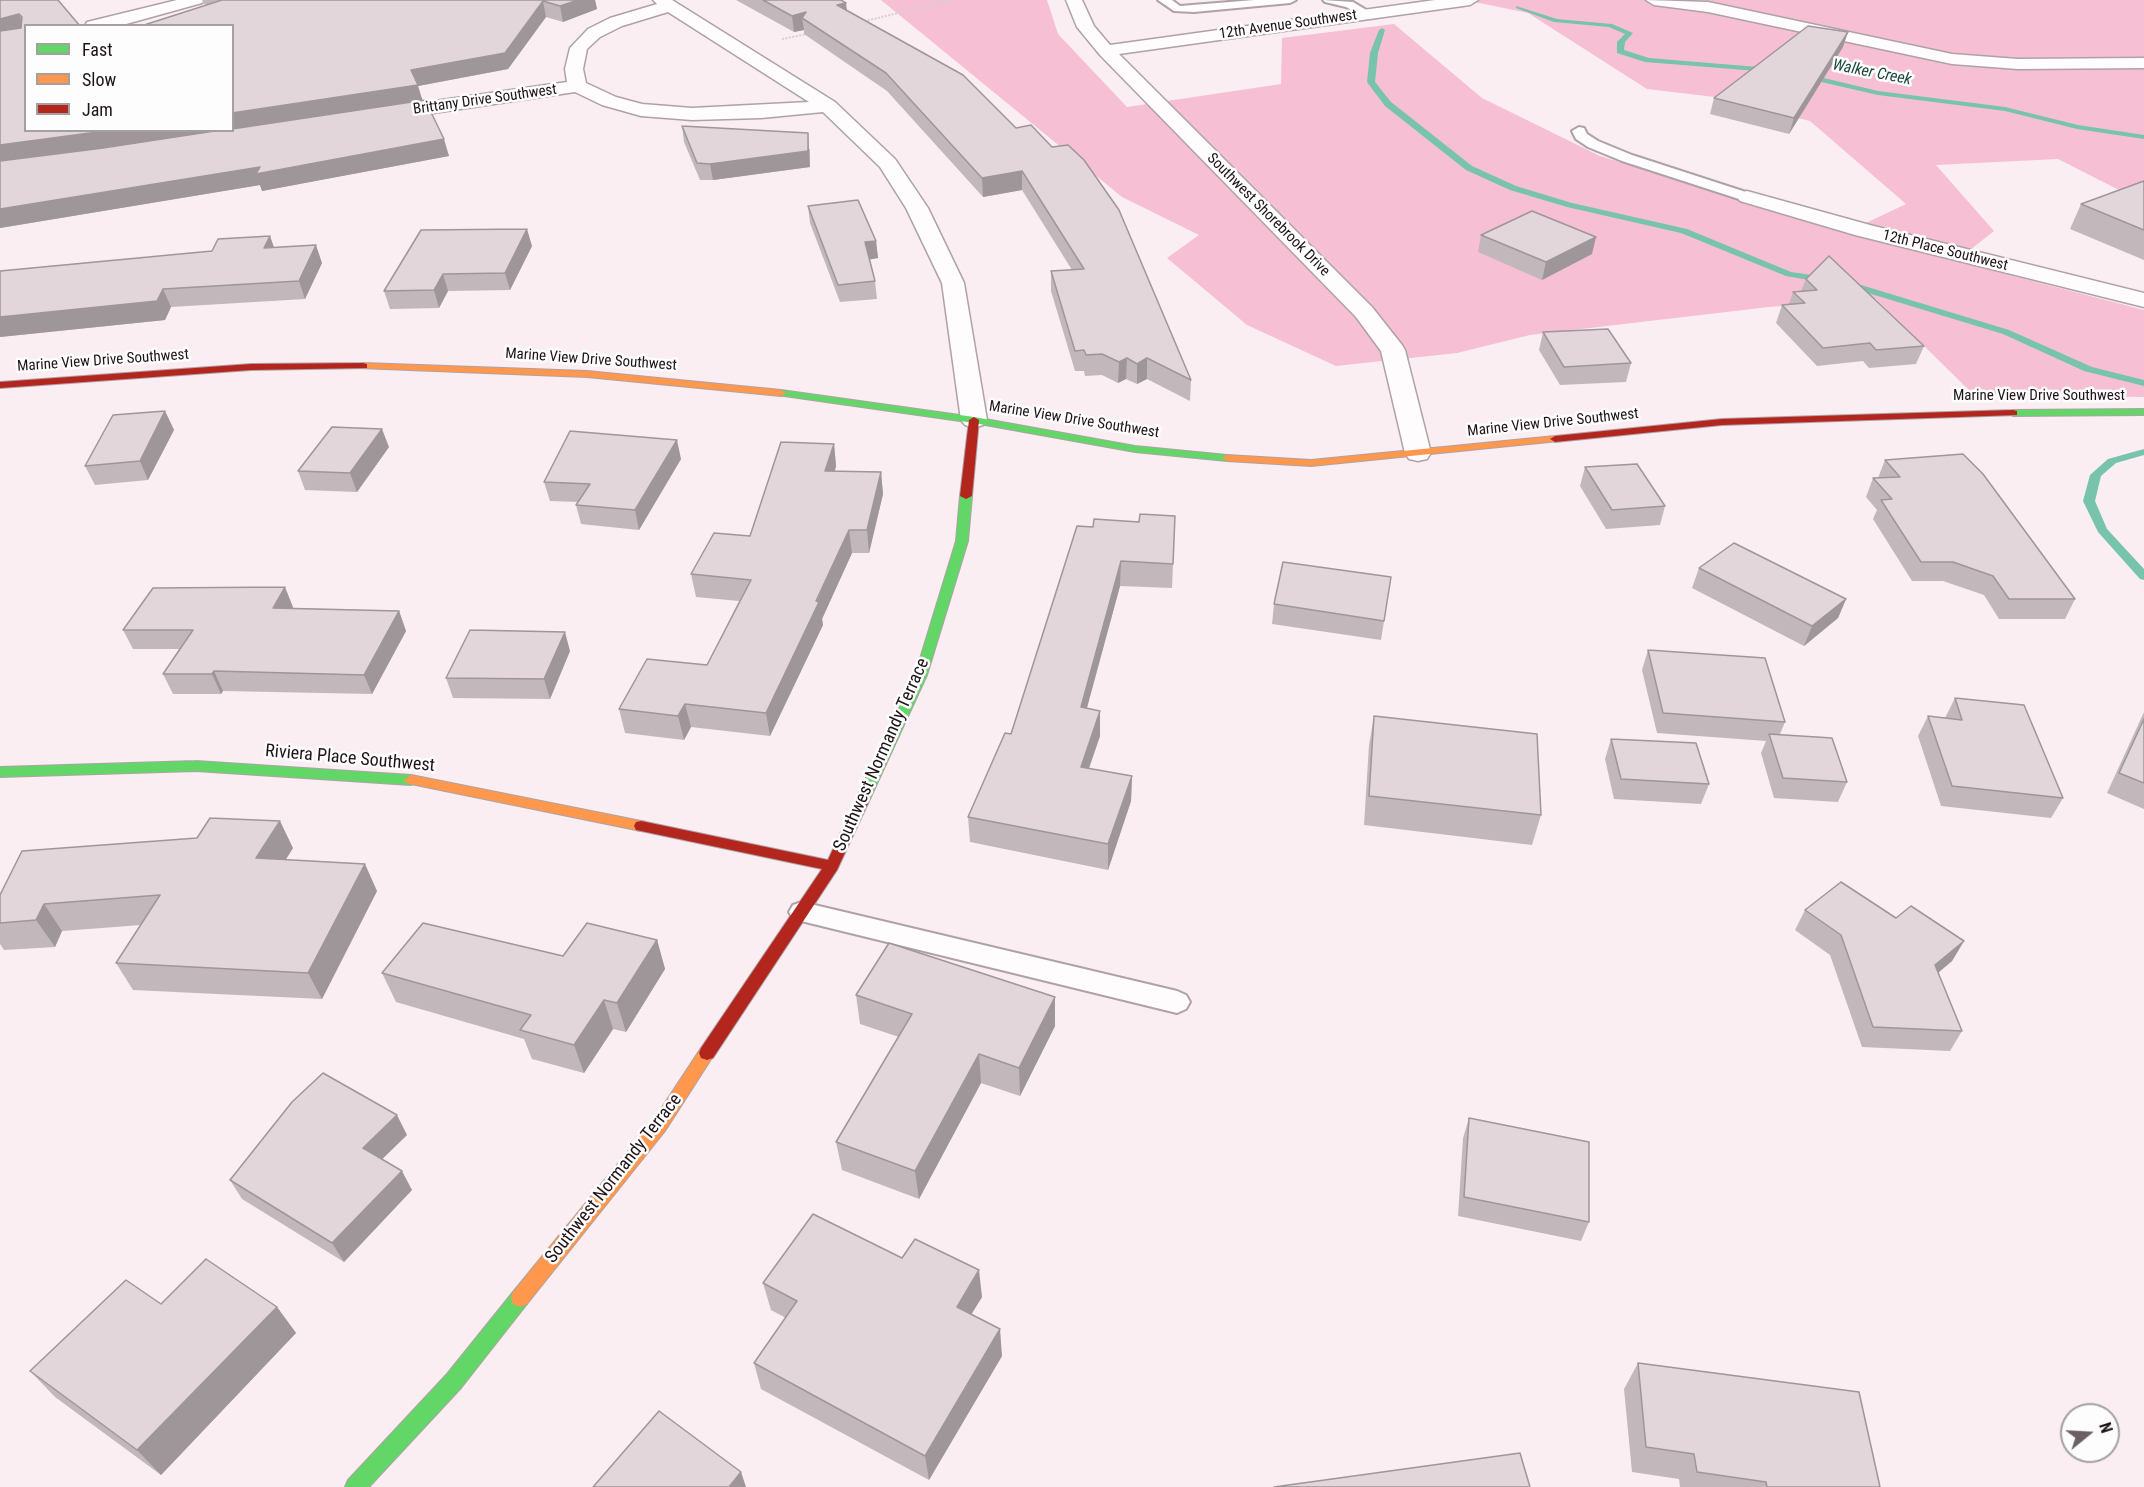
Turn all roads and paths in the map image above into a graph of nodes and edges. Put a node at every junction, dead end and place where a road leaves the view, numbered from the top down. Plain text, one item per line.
1 (196, 0) edge
2 (952, 0) edge
3 (1074, 0) edge
4 (1164, 0) edge
5 (1290, 0) edge
6 (1329, 0) edge
7 (1470, 0) edge
8 (1654, 0) edge
9 (665, 3) edge
10 (1367, 14) junction
11 (855, 23) edge
12 (102, 24) edge
13 (809, 33) edge
14 (740, 49) junction
15 (1106, 51) junction
16 (2144, 63) edge
17 (578, 86) junction
18 (828, 106) junction
19 (364, 118) edge
20 (1579, 131) dead end
21 (1747, 196) joint
22 (2144, 300) edge
23 (0, 385) edge
24 (2144, 412) edge
25 (974, 420) junction
26 (1418, 453) junction
27 (0, 772) edge
28 (832, 866) junction
29 (802, 912) junction
30 (1178, 1002) dead end
31 (355, 1487) edge

1 - 12 street
2 - 11 path
3 - 15 street, Southwest Shorebrook Drive
4 - 5 lane
6 - 10 lane
7 - 10 street, 12th Avenue Southwest
8 - 16 street
9 - 14 street, Southwest Normandy Terrace
9 - 17 street
10 - 15 street, 12th Avenue Southwest
13 - 14 path
14 - 18 street, Southwest Normandy Terrace
15 - 26 street, Southwest Shorebrook Drive
17 - 18 street
17 - 19 street, Brittany Drive Southwest
18 - 25 street, Southwest Normandy Terrace
20 - 21 lane
21 - 22 street, 12th Place Southwest
23 - 25 street, Marine View Drive Southwest
24 - 26 street, Marine View Drive Southwest
25 - 26 street, Marine View Drive Southwest
25 - 28 street, Southwest Normandy Terrace
27 - 28 street, Riviera Place Southwest
28 - 29 street, Southwest Normandy Terrace
29 - 30 lane
29 - 31 street, Southwest Normandy Terrace

